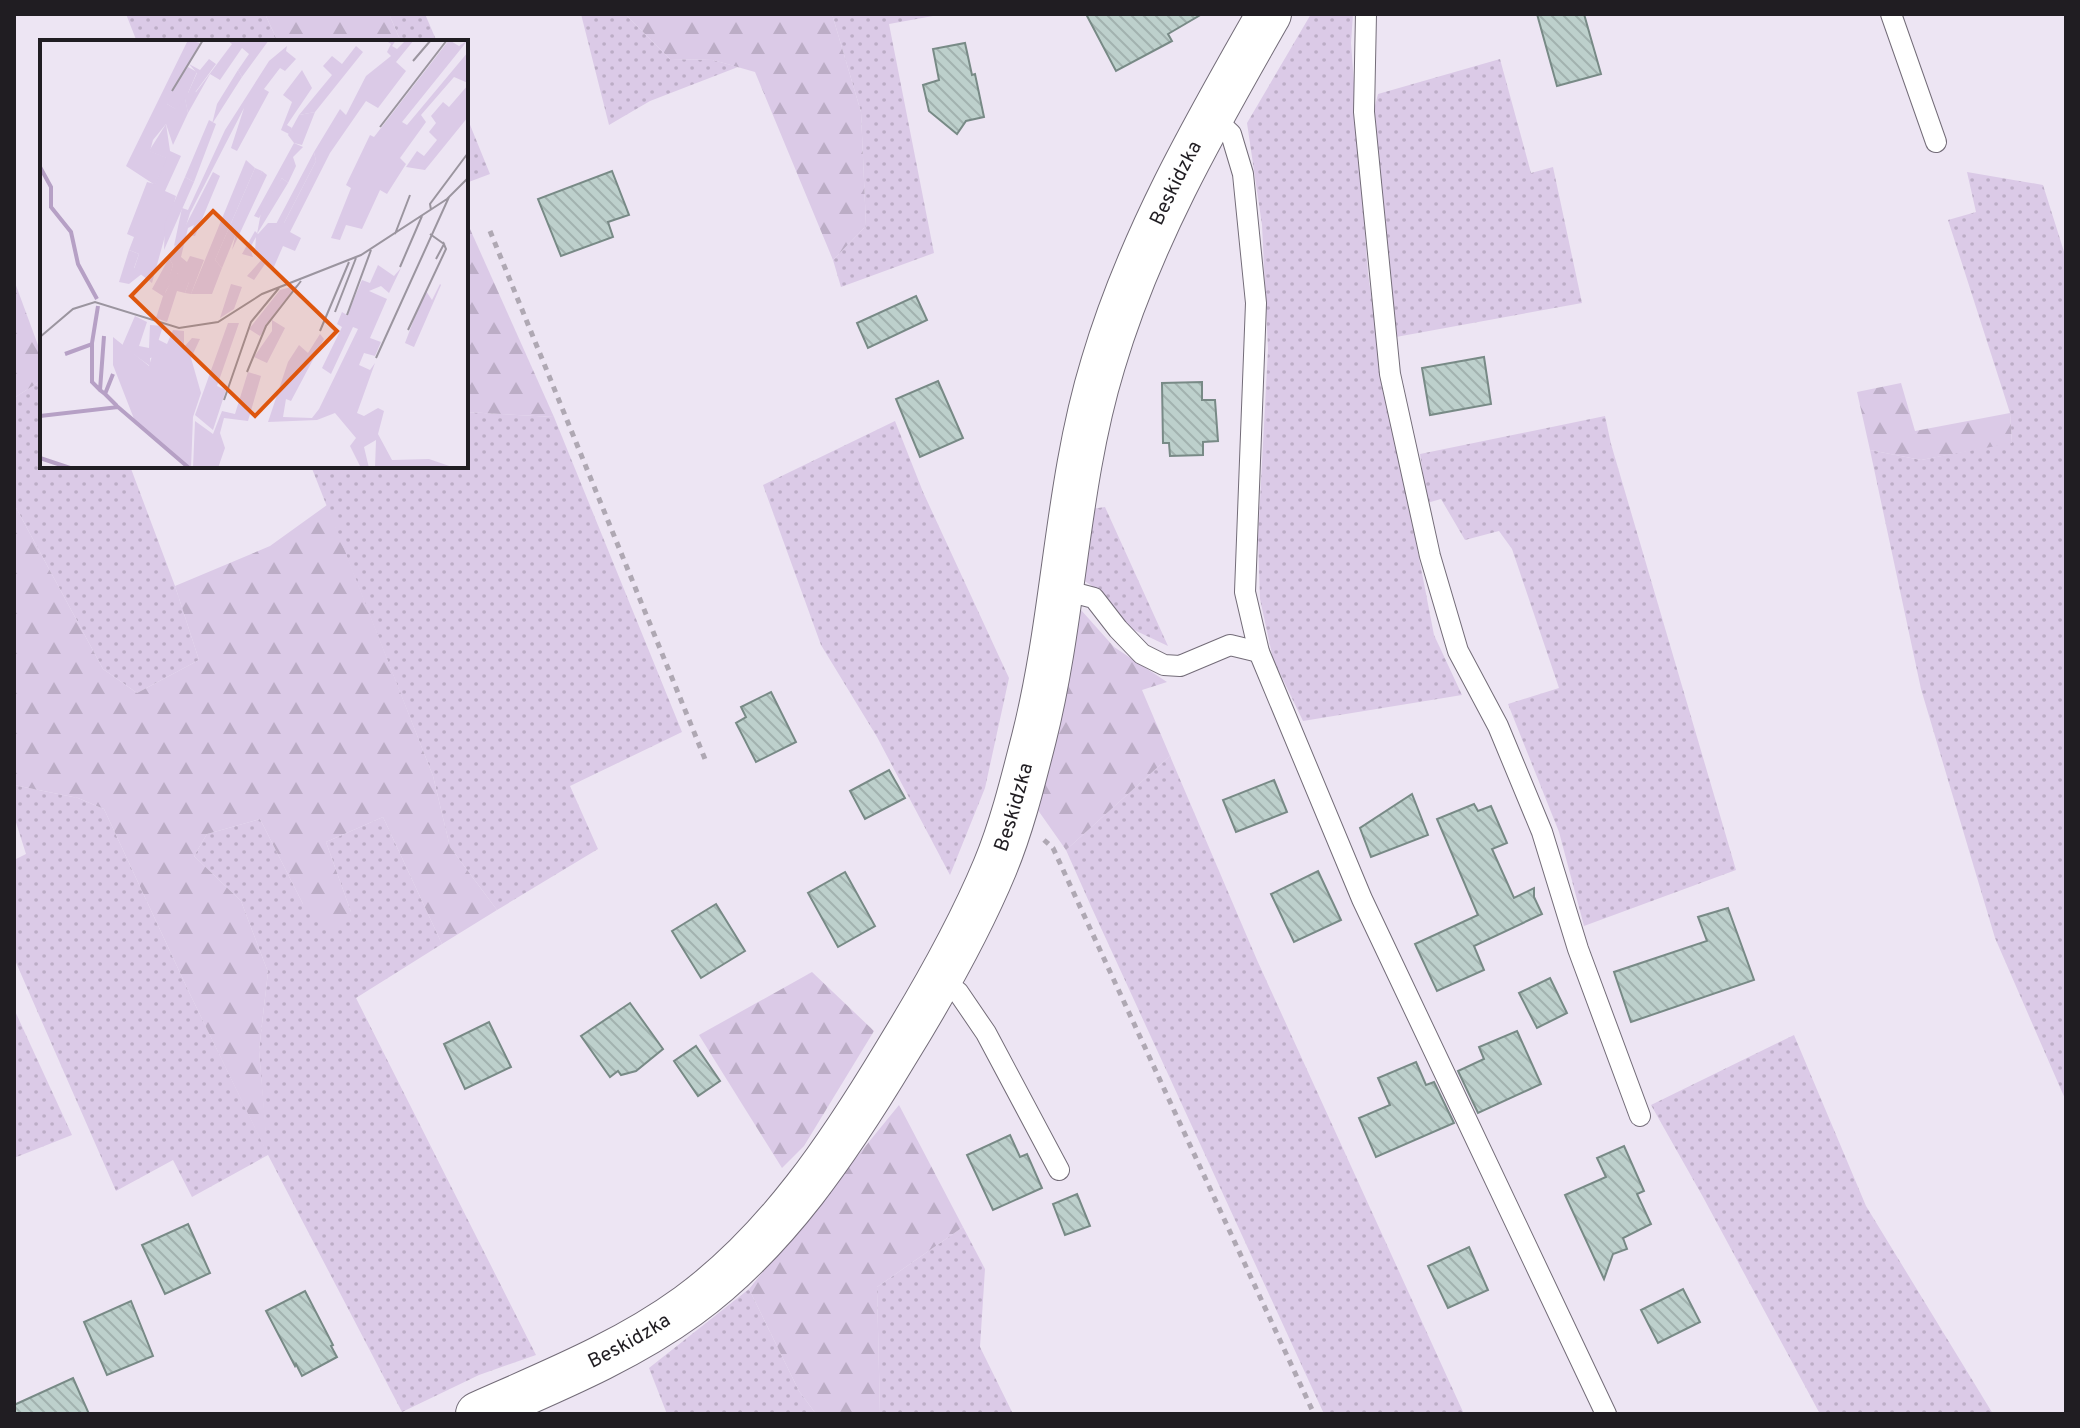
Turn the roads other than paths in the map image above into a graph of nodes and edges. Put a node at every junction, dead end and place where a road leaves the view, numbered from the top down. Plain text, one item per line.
1 (1269, 14) edge
2 (1366, 14) edge
3 (1891, 14) edge
4 (1212, 116) junction
5 (1936, 142) dead end
6 (1060, 589) junction
7 (1259, 652) junction
8 (939, 979) junction
9 (1640, 1116) dead end
10 (1059, 1170) dead end
11 (478, 1414) edge
12 (1606, 1414) edge

1 - 4 street, Beskidzka
2 - 9 lane
3 - 5 lane
4 - 6 street, Beskidzka
4 - 7 lane
6 - 7 lane
6 - 8 street, Beskidzka
7 - 12 lane
8 - 10 lane
8 - 11 street, Beskidzka

